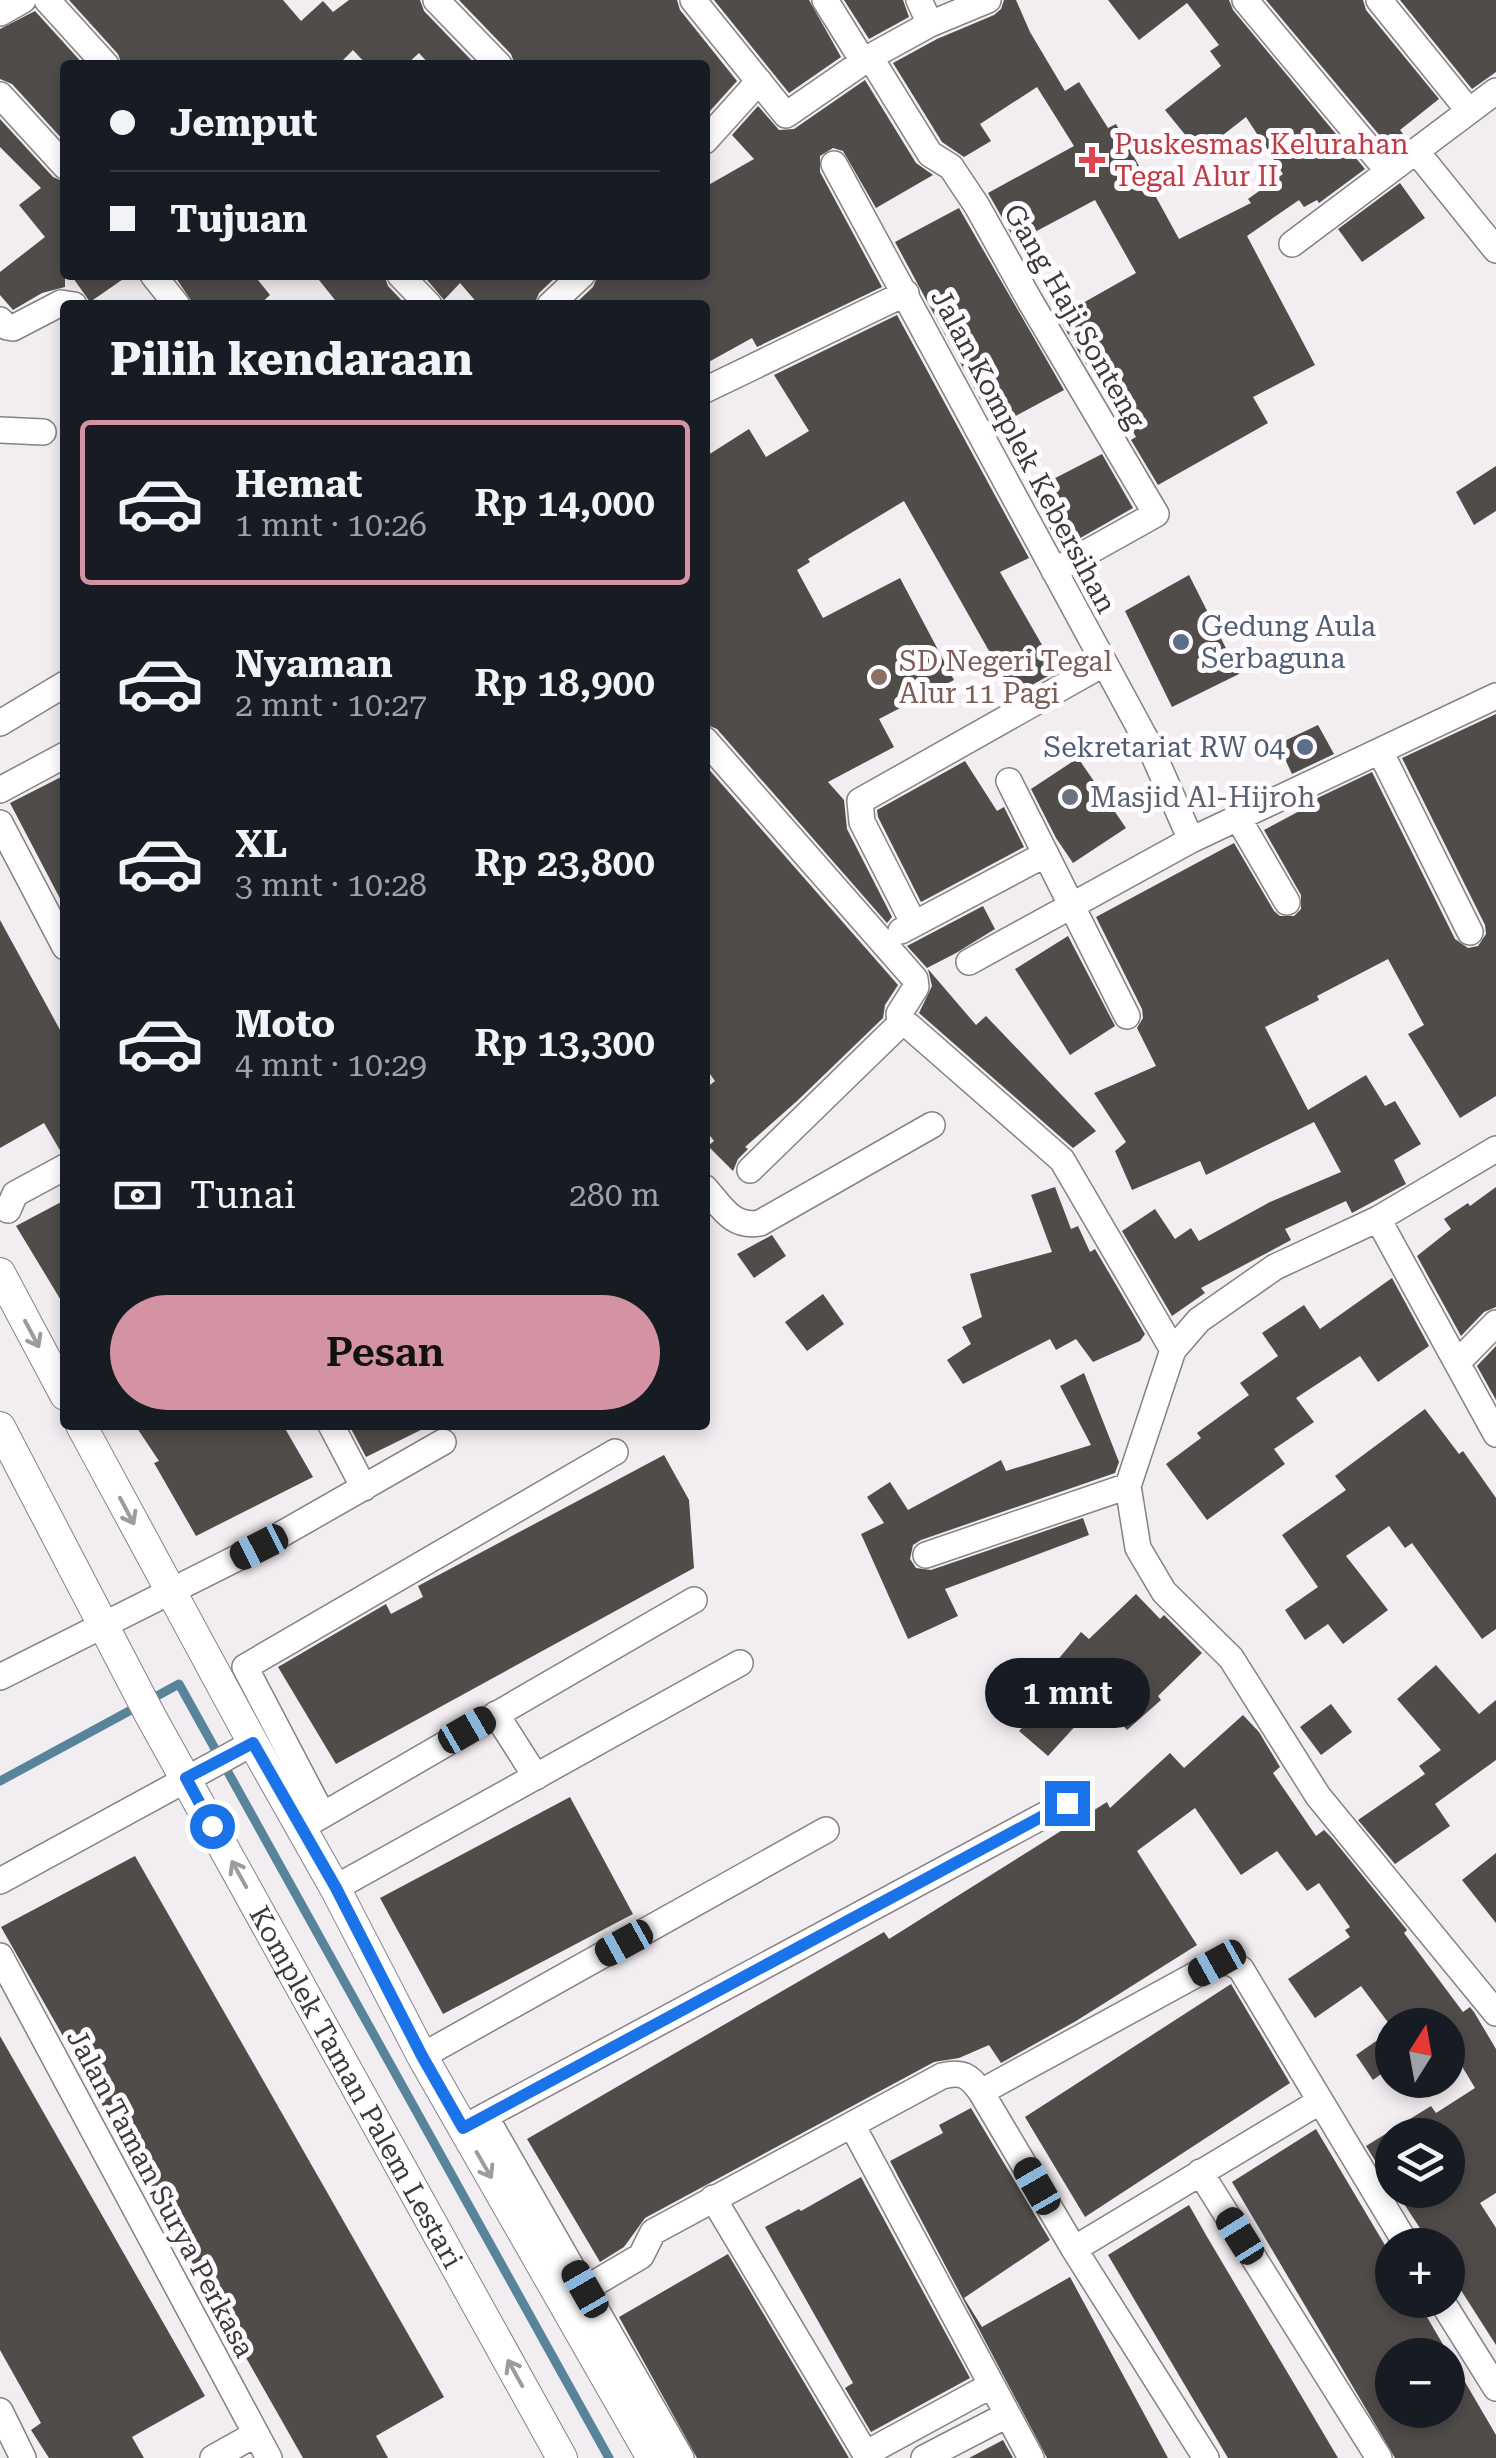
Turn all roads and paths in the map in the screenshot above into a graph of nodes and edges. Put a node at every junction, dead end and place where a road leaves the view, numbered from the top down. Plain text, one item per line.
1 (22, 0) edge
2 (47, 0) edge
3 (436, 0) edge
4 (693, 0) edge
5 (825, 0) edge
6 (919, 0) edge
7 (988, 0) edge
8 (1246, 0) edge
9 (1379, 0) edge
10 (0, 13) edge
11 (930, 24) junction
12 (866, 59) junction
13 (101, 60) edge
14 (495, 60) edge
15 (759, 81) junction
16 (1496, 91) edge
17 (0, 95) edge
18 (1469, 112) junction
19 (710, 135) edge
20 (1416, 151) junction
21 (60, 161) edge
22 (834, 164) dead end
23 (1388, 171) junction
24 (1292, 244) dead end
25 (1496, 250) edge
26 (157, 280) edge
27 (405, 280) edge
28 (577, 280) edge
29 (906, 293) junction
30 (172, 300) edge
31 (424, 300) edge
32 (555, 300) edge
33 (60, 303) edge
34 (0, 320) edge
35 (710, 388) edge
36 (0, 430) edge
37 (43, 432) dead end
38 (1054, 571) junction
39 (1103, 664) junction
40 (60, 687) edge
41 (1496, 696) edge
42 (0, 723) edge
43 (710, 746) edge
44 (1380, 751) junction
45 (60, 758) edge
46 (1009, 781) dead end
47 (0, 790) edge
48 (1238, 818) junction
49 (0, 823) edge
50 (1191, 840) junction
51 (1046, 854) junction
52 (1286, 902) dead end
53 (1074, 906) junction
54 (914, 924) junction
55 (1470, 932) dead end
56 (60, 934) edge
57 (882, 942) junction
58 (969, 962) dead end
59 (1127, 1016) dead end
60 (900, 1024) junction
61 (932, 1125) dead end
62 (1496, 1149) edge
63 (750, 1170) dead end
64 (60, 1171) edge
65 (60, 1187) edge
66 (710, 1194) edge
67 (4, 1212) edge
68 (1378, 1219) junction
69 (0, 1273) edge
70 (1496, 1324) edge
71 (1173, 1350) junction
72 (1457, 1363) junction
73 (60, 1386) edge
74 (0, 1427) edge
75 (84, 1430) edge
76 (334, 1430) edge
77 (1496, 1434) edge
78 (443, 1442) dead end
79 (615, 1452) dead end
80 (1128, 1486) junction
81 (364, 1488) junction
82 (926, 1555) dead end
83 (170, 1592) junction
84 (694, 1600) dead end
85 (104, 1622) junction
86 (740, 1663) dead end
87 (0, 1677) edge
88 (496, 1714) junction
89 (244, 1748) junction
90 (195, 1773) junction
91 (536, 1777) junction
92 (1067, 1803) dead end
93 (311, 1822) junction
94 (826, 1830) dead end
95 (0, 1881) edge
96 (336, 1888) junction
97 (0, 1956) edge
98 (1496, 2013) edge
99 (422, 2056) junction
100 (981, 2092) junction
101 (1318, 2102) junction
102 (474, 2122) junction
103 (852, 2125) junction
104 (1200, 2172) junction
105 (713, 2198) junction
106 (1396, 2228) edge
107 (1074, 2249) junction
108 (585, 2289) junction
109 (1452, 2318) edge
110 (990, 2386) junction
111 (1496, 2388) edge
112 (0, 2410) edge
113 (1006, 2416) junction
114 (256, 2434) junction
115 (658, 2452) edge
116 (867, 2456) edge
117 (23, 2458) edge
118 (213, 2458) edge
119 (269, 2458) edge
120 (562, 2458) edge
121 (924, 2458) edge
122 (1031, 2458) edge
123 (1206, 2458) edge
124 (1379, 2458) edge

1 - 10 street
2 - 13 street
3 - 14 street
4 - 15 street
5 - 12 street
6 - 11 street
7 - 11 street
8 - 23 street
9 - 18 street
11 - 12 street
12 - 15 street
12 - 38 street, Gang Haji Sonteng
15 - 19 street
16 - 18 street
17 - 21 street
18 - 20 street
20 - 23 street
20 - 25 street
22 - 29 street, Jalan Komplek Kebersihan
23 - 24 street
26 - 30 street
27 - 31 street
28 - 32 street
29 - 35 street, Jalan Komplek Kebersihan
29 - 38 street, Jalan Komplek Kebersihan
33 - 34 street
36 - 37 street
38 - 39 street, Jalan Komplek Kebersihan
39 - 50 street, Jalan Komplek Kebersihan
39 - 54 street
40 - 42 street
41 - 44 street
43 - 57 street
44 - 48 street
44 - 55 street
45 - 47 street
46 - 51 street
48 - 50 street
48 - 52 street
49 - 56 street
50 - 53 street
51 - 53 street
51 - 54 street
53 - 58 street
53 - 59 street
54 - 57 street
57 - 60 street
60 - 63 street
60 - 71 street
61 - 66 street
62 - 68 street
64 - 67 street
65 - 67 street
68 - 71 street
68 - 72 street
69 -> 73 street
70 - 72 street
71 - 80 street
72 - 77 street
74 - 85 street, Komplek Taman Palem Lestari
75 -> 83 street
76 - 81 street
78 - 81 street
79 - 93 street
80 - 82 street
80 - 98 street
81 - 83 street
83 - 85 street
83 - 89 street
84 - 88 street
85 - 87 street
85 - 90 street, Komplek Taman Palem Lestari
86 - 91 street
88 - 91 street
88 - 93 street
89 - 90 street
89 - 93 street
90 - 95 street
120 -> 90 street, Komplek Taman Palem Lestari
91 - 96 street
92 - 102 street
93 - 96 street
94 - 99 street
96 - 99 street
97 - 114 street, Jalan Taman Surya Perkasa
99 - 102 street
100 - 101 street
100 - 103 street
100 - 107 street
101 - 104 street
101 - 106 street
102 - 108 street
102 -> 115 street
103 - 105 street
103 - 110 street
104 - 107 street
104 - 124 street
105 - 108 street
105 - 116 street
107 - 123 street
108 - 115 street
109 - 111 street
110 - 113 street
110 - 116 street
112 - 117 street
113 - 121 street
113 - 122 street
114 - 118 street
114 - 119 street, Jalan Taman Surya Perkasa

